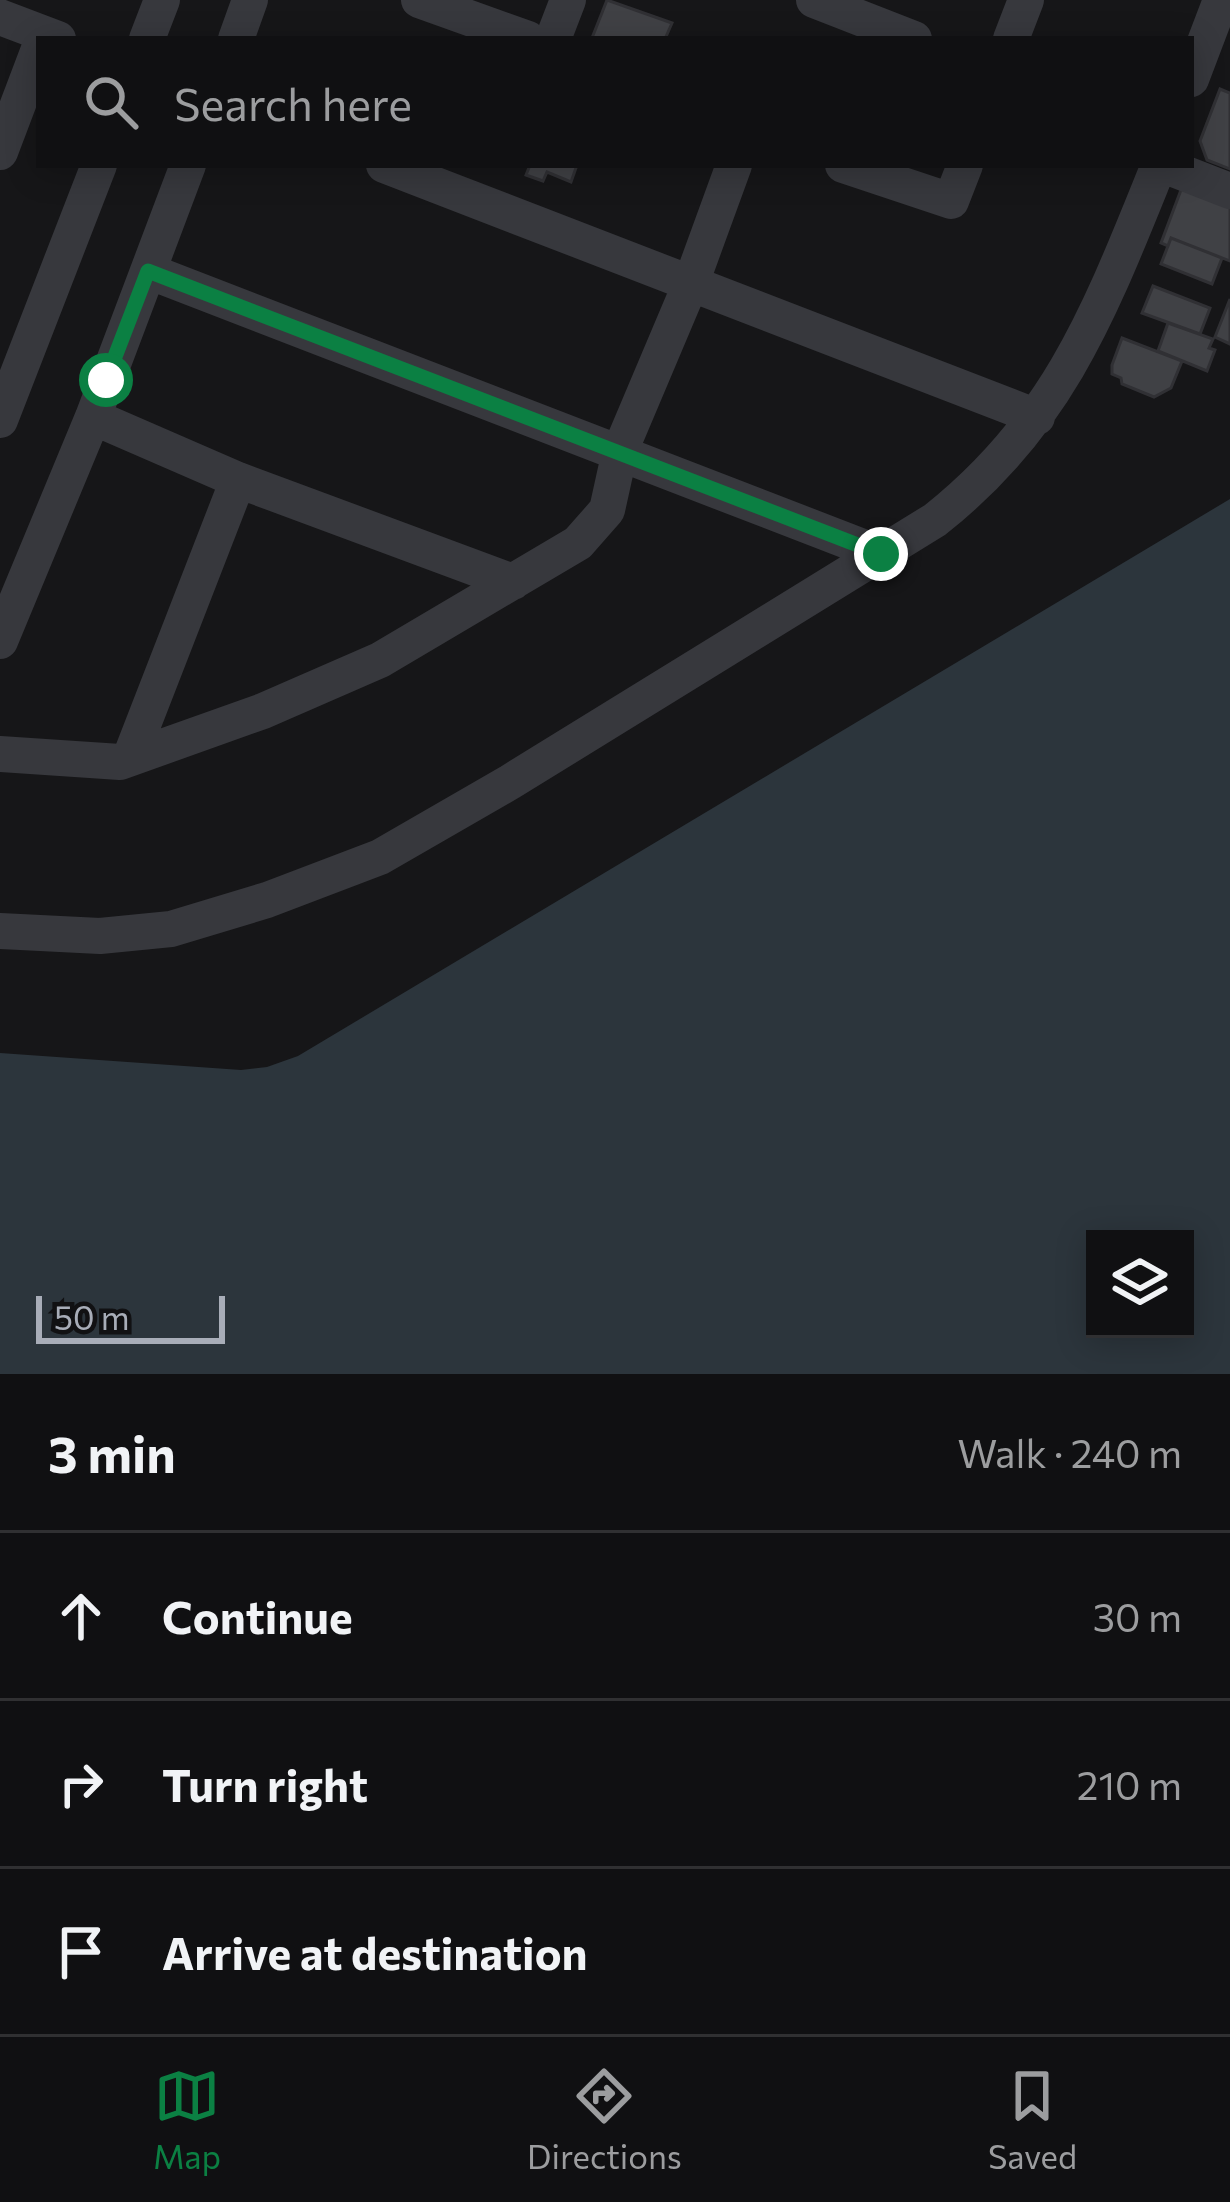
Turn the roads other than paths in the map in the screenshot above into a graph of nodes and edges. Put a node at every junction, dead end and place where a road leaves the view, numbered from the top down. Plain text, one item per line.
1 (162, 0) edge
2 (250, 0) edge
3 (419, 0) edge
4 (568, 0) edge
5 (814, 0) edge
6 (1026, 0) edge
7 (1216, 5) edge
8 (0, 17) edge
9 (48, 32) edge
10 (148, 36) edge
11 (237, 36) edge
12 (520, 36) edge
13 (554, 36) edge
14 (906, 36) edge
15 (1013, 36) edge
16 (36, 62) edge
17 (1194, 70) edge
18 (0, 152) edge
19 (98, 168) edge
20 (187, 168) edge
21 (392, 168) edge
22 (733, 168) edge
23 (852, 168) edge
24 (964, 168) edge
25 (1160, 168) edge
26 (1169, 168) edge
27 (1230, 191) edge
28 (148, 271) junction
29 (691, 284) junction
30 (92, 417) junction
31 (1037, 417) junction
32 (0, 420) edge
33 (620, 451) junction
34 (238, 480) junction
35 (881, 554) junction
36 (513, 581) junction
37 (0, 641) edge
38 (0, 754) edge
39 (130, 758) junction
40 (0, 931) edge

1 - 10 street
2 - 11 street
3 - 12 street
4 - 13 street
5 - 14 street
6 - 15 street
7 - 17 street
8 - 9 street
16 - 18 street
19 - 32 street
20 - 28 street
21 - 29 street
22 - 29 street
23 - 24 street
25 - 31 street
26 - 27 street
28 - 30 street
28 - 33 street
29 - 31 street
29 - 33 street
30 - 34 street
30 - 37 street
31 - 35 street
33 - 35 street
33 - 36 street
34 - 36 street
34 - 39 street
35 - 40 street
36 - 39 street
38 - 39 street

